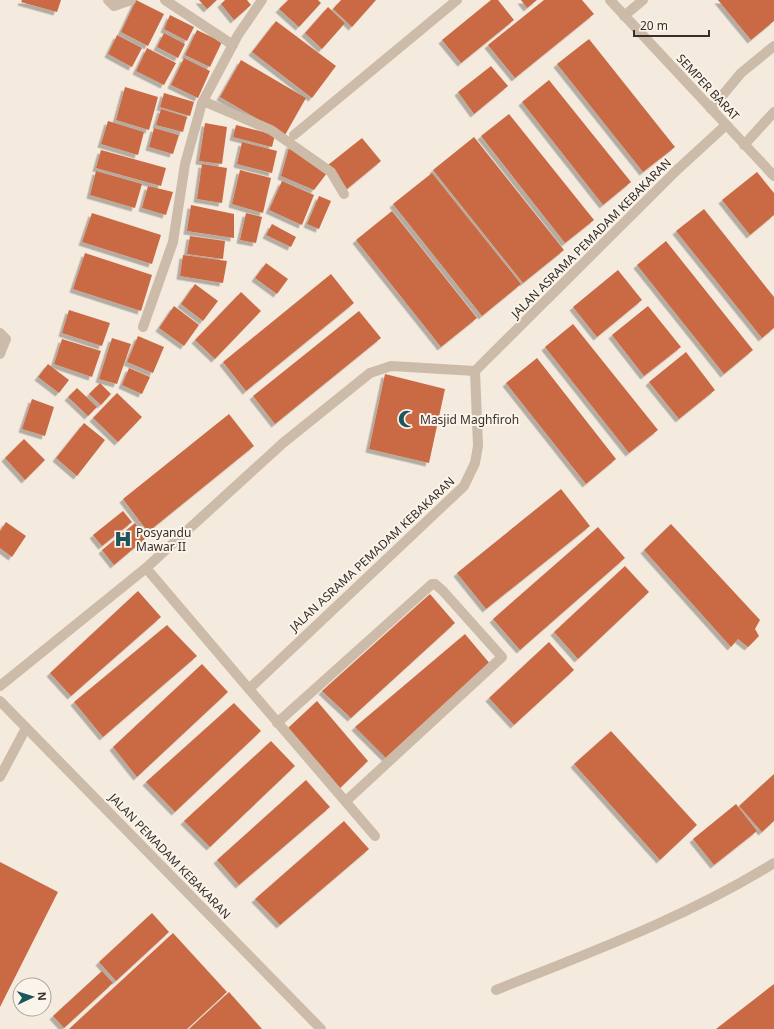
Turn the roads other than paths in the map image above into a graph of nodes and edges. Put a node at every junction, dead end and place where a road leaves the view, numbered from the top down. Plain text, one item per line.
1 (108, 0) edge
2 (131, 0) edge
3 (164, 0) edge
4 (262, 0) edge
5 (457, 0) edge
6 (610, 0) edge
7 (643, 0) edge
8 (624, 16) junction
9 (233, 45) junction
10 (774, 46) edge
11 (203, 101) junction
12 (711, 109) junction
13 (774, 112) edge
14 (726, 126) junction
15 (294, 135) dead end
16 (744, 145) junction
17 (774, 176) edge
18 (344, 194) dead end
19 (143, 327) dead end
20 (0, 333) edge
21 (0, 354) edge
22 (475, 371) junction
23 (146, 568) junction
24 (0, 686) edge
25 (249, 689) junction
26 (0, 701) edge
27 (278, 723) junction
28 (26, 728) junction
29 (0, 777) edge
30 (346, 801) junction
31 (375, 836) dead end
32 (774, 863) edge
33 (496, 990) dead end
34 (321, 1029) edge

1 - 2 street
3 - 9 street
4 - 9 street
5 - 15 street
6 - 8 street, SEMPER BARAT
7 - 8 street
8 - 12 street, SEMPER BARAT
9 - 11 street
10 - 12 street
11 - 18 street
11 - 19 street
12 - 14 street, SEMPER BARAT
13 - 16 street
14 - 16 street, SEMPER BARAT
14 - 22 street, JALAN ASRAMA PEMADAM KEBAKARAN
16 - 17 street, SEMPER BARAT
20 - 21 street
22 - 23 street
22 - 25 street, JALAN ASRAMA PEMADAM KEBAKARAN
23 - 24 street
23 - 25 street
25 - 27 street
26 - 28 street, JALAN PEMADAM KEBAKARAN
27 - 30 street
27 - 30 street
28 - 29 street
28 - 34 street, JALAN PEMADAM KEBAKARAN
30 - 31 street
32 - 33 street

